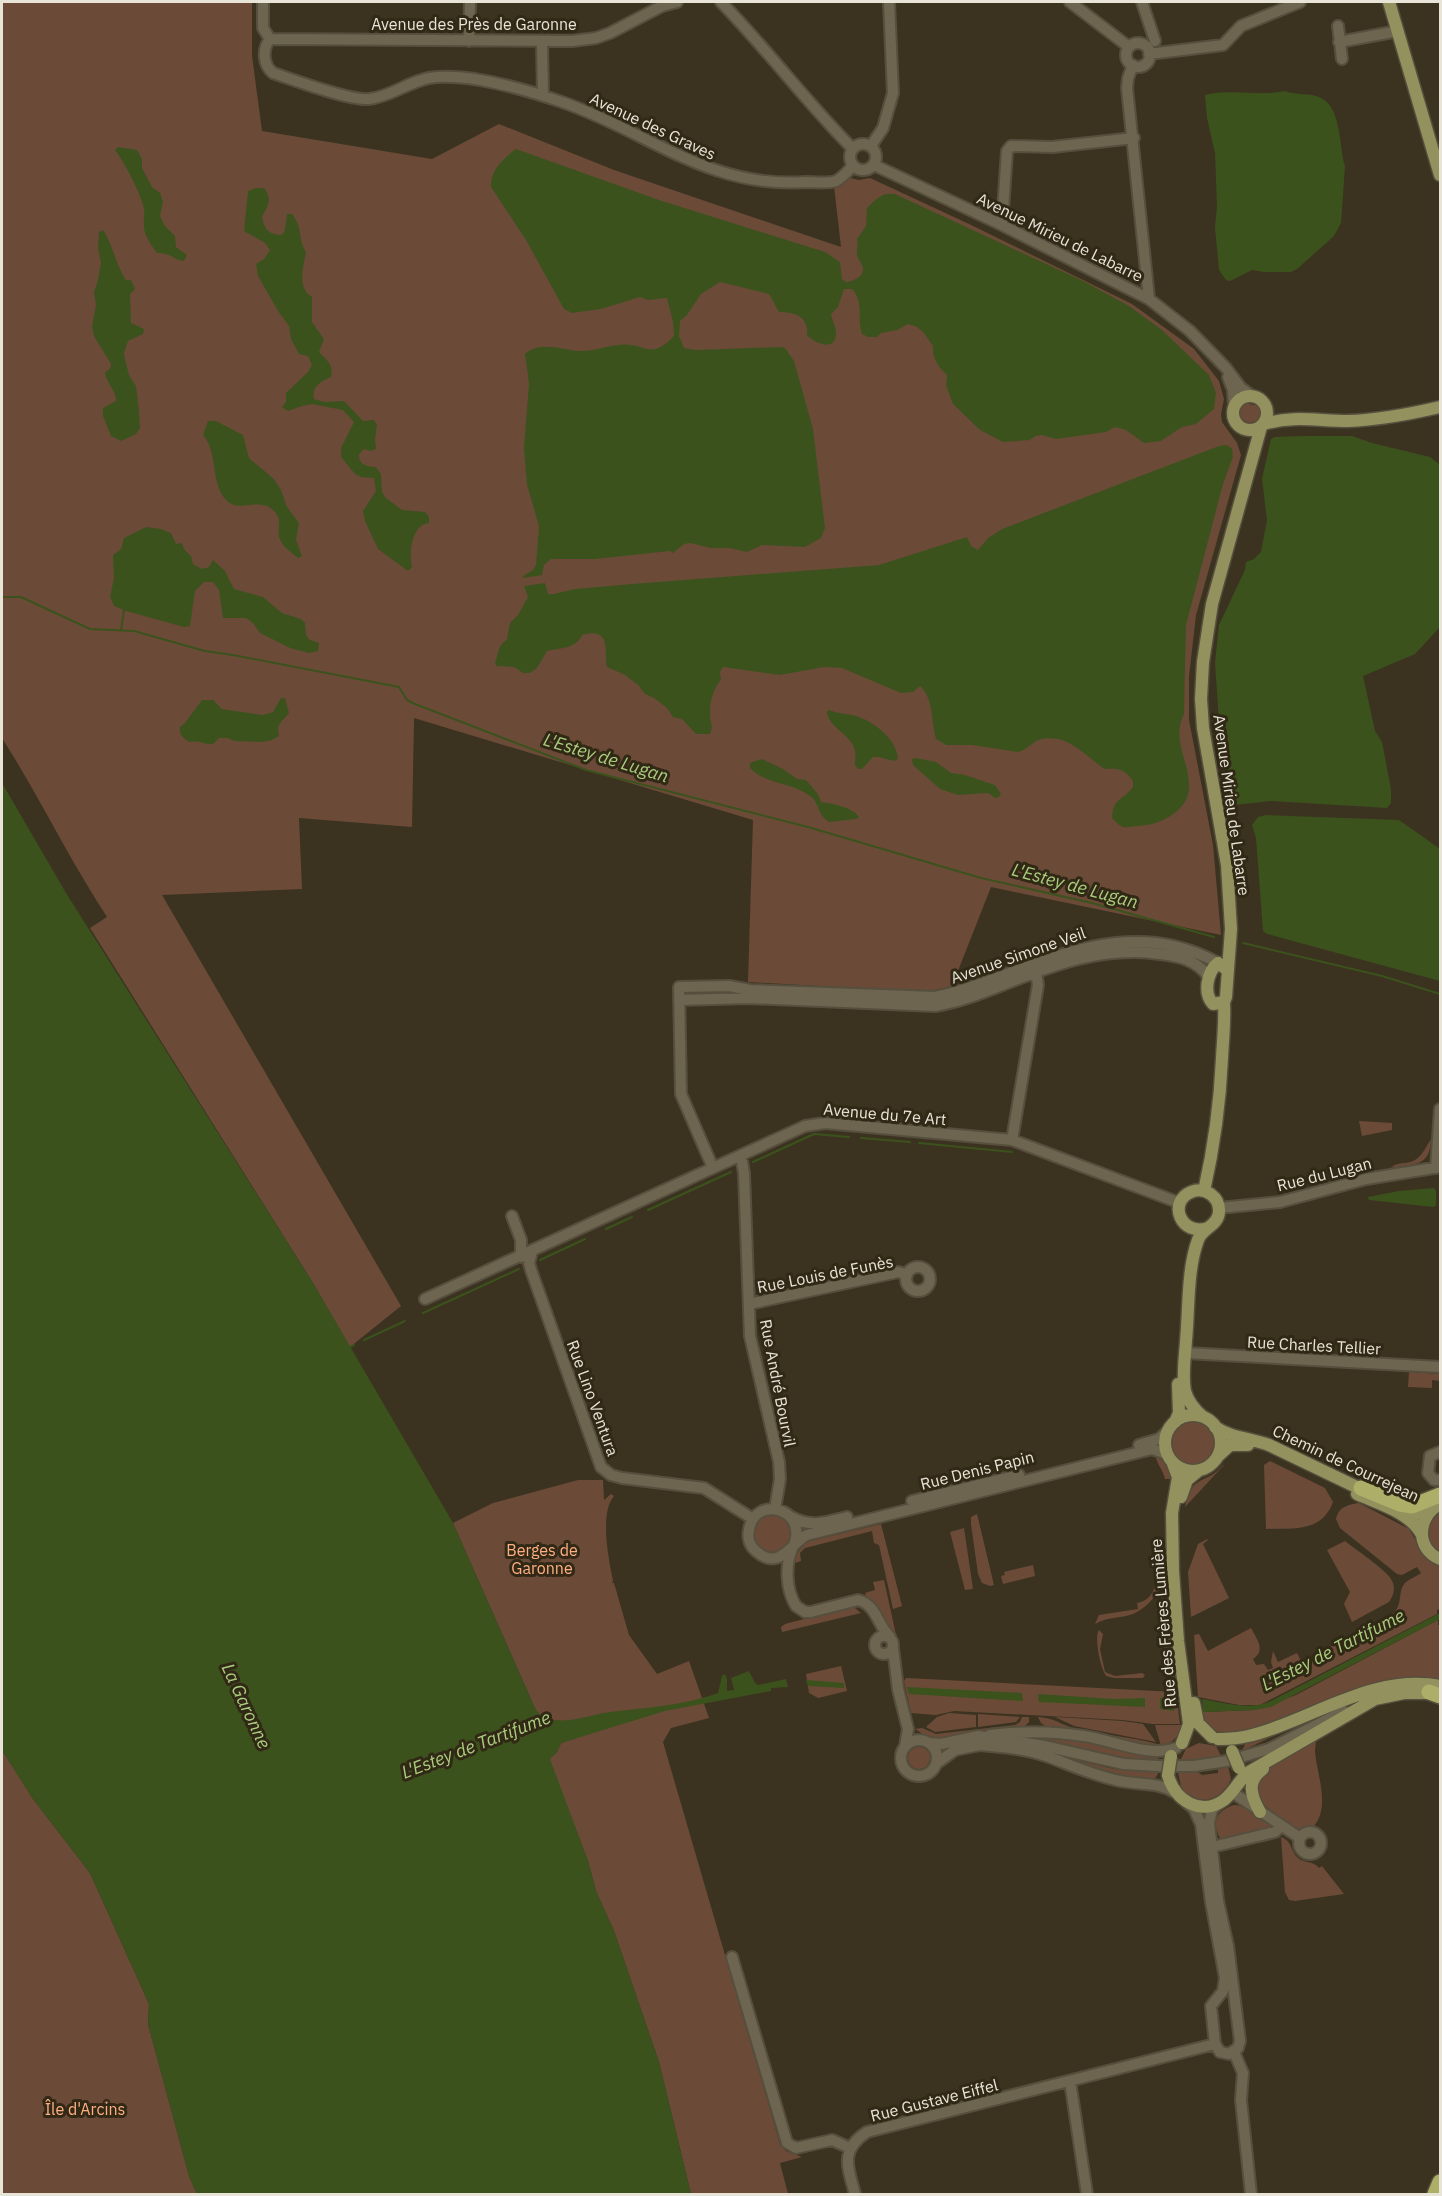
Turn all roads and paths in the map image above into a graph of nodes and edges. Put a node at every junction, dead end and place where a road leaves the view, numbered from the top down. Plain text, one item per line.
1 (263, 2) edge
2 (470, 2) edge
3 (677, 2) edge
4 (721, 2) edge
5 (889, 2) edge
6 (1070, 2) edge
7 (1142, 2) edge
8 (1300, 2) edge
9 (1389, 2) edge
10 (1338, 26) dead end
11 (1398, 31) junction
12 (268, 37) junction
13 (469, 41) junction
14 (542, 41) junction
15 (1155, 41) dead end
16 (1339, 42) junction
17 (1129, 47) junction
18 (1149, 54) junction
19 (1342, 59) dead end
20 (1133, 65) junction
21 (543, 96) junction
22 (1134, 138) junction
23 (1435, 138) edge
24 (871, 146) junction
25 (853, 148) junction
26 (874, 165) junction
27 (854, 166) junction
28 (1440, 175) edge
29 (1002, 225) junction
30 (1149, 299) junction
31 (1218, 359) junction
32 (1252, 396) junction
33 (1234, 406) junction
34 (1266, 406) junction
35 (1440, 407) edge
36 (1293, 418) junction
37 (1262, 425) junction
38 (1240, 427) junction
39 (1252, 455) junction
40 (1116, 947) junction
41 (1222, 966) junction
42 (1036, 973) junction
43 (1012, 976) junction
44 (1208, 976) junction
45 (750, 994) junction
46 (679, 1000) junction
47 (1218, 1003) junction
48 (1440, 1109) edge
49 (1012, 1140) junction
50 (741, 1156) junction
51 (1438, 1167) edge
52 (713, 1168) junction
53 (1204, 1191) junction
54 (1180, 1203) junction
55 (1219, 1208) junction
56 (512, 1216) dead end
57 (1186, 1225) junction
58 (1208, 1228) junction
59 (532, 1252) junction
60 (521, 1257) junction
61 (907, 1275) dead end
62 (425, 1299) dead end
63 (749, 1304) junction
64 (1186, 1353) junction
65 (1440, 1367) edge
66 (1203, 1417) junction
67 (1215, 1426) junction
68 (1172, 1427) junction
69 (1440, 1452) edge
70 (1218, 1456) junction
71 (1170, 1459) junction
72 (1198, 1471) junction
73 (1440, 1480) edge
74 (1361, 1488) junction
75 (1440, 1495) edge
76 (1436, 1507) edge
77 (775, 1509) junction
78 (791, 1517) junction
79 (753, 1519) junction
80 (1422, 1534) junction
81 (793, 1547) junction
82 (766, 1557) junction
83 (1440, 1559) edge
84 (788, 1579) junction
85 (844, 1604) junction
86 (876, 1640) junction
87 (891, 1643) junction
88 (881, 1654) junction
89 (898, 1689) junction
90 (1438, 1692) edge
91 (1373, 1695) junction
92 (908, 1729) junction
93 (1215, 1738) junction
94 (979, 1740) junction
95 (927, 1742) junction
96 (1300, 1742) junction
97 (905, 1747) junction
98 (1176, 1749) junction
99 (936, 1762) junction
100 (1234, 1789) junction
101 (1174, 1792) junction
102 (1187, 1803) junction
103 (1219, 1803) junction
104 (1260, 1812) junction
105 (1281, 1826) junction
106 (1300, 1838) dead end
107 (1212, 1846) junction
108 (732, 1957) dead end
109 (1217, 1999) junction
110 (1234, 2004) junction
111 (1215, 2044) junction
112 (1234, 2052) junction
113 (1070, 2081) junction
114 (850, 2148) junction
115 (1440, 2181) edge
116 (855, 2194) edge
117 (1087, 2194) edge
118 (1251, 2194) edge
119 (1435, 2194) edge

1 - 12 street, Avenue des Graves
2 - 13 street
3 - 14 street, Avenue des Près de Garonne
4 - 25 street
5 - 24 street
6 - 17 street
7 - 15 street
8 - 18 street
9 - 11 main road
10 - 16 street
11 - 16 street
11 - 23 main road
12 - 13 street, Avenue des Près de Garonne
12 - 21 street, Avenue des Graves
13 - 14 street, Avenue des Près de Garonne
14 - 21 street
16 - 19 street
17 - 18 street
17 - 20 street
18 - 20 street
20 - 22 street
21 - 27 street, Avenue des Graves
22 - 29 street
22 - 30 street
23 - 28 main road
24 - 25 street
24 - 26 street
25 - 27 street
26 - 27 street
26 - 29 street, Avenue Mirieu de Labarre
29 - 30 street, Avenue Mirieu de Labarre
30 - 31 street, Avenue Mirieu de Labarre
31 - 32 street, Avenue Mirieu de Labarre
31 - 33 street, Avenue Mirieu de Labarre
32 - 33 main road
32 - 34 main road
33 - 38 main road
34 - 36 main road
34 - 37 main road
35 - 36 main road
36 - 37 main road
37 - 38 main road
37 - 39 main road, Avenue Mirieu de Labarre
38 - 39 main road
39 - 41 main road, Avenue Mirieu de Labarre
40 - 41 street, Avenue Simone Veil
40 - 42 street, Avenue Simone Veil
40 - 43 street, Avenue Simone Veil
40 - 44 street, Avenue Simone Veil
41 - 44 main road, Avenue Mirieu de Labarre
41 - 47 main road, Avenue Mirieu de Labarre
42 - 43 street, Avenue Simone Veil
42 - 49 street
43 - 45 street, Avenue Simone Veil
44 - 47 main road, Avenue Mirieu de Labarre
45 - 46 street, Avenue Simone Veil
45 - 46 street, Avenue Simone Veil
46 - 52 street
47 - 53 main road, Avenue Mirieu de Labarre
48 - 51 street
49 - 50 street, Avenue du 7e Art
49 - 54 street, Avenue du 7e Art
50 - 52 street, Avenue du 7e Art
50 - 63 street, Rue André Bourvil
51 - 55 street, Rue du Lugan
52 - 59 street, Avenue du 7e Art
53 - 54 main road
53 - 55 main road
54 - 57 main road
55 - 58 main road
56 - 60 street
57 - 58 main road
57 - 68 main road
58 - 64 main road
59 - 60 street, Avenue du 7e Art
59 - 79 street, Rue Lino Ventura
60 - 62 street, Avenue du 7e Art
61 - 63 street, Rue Louis de Funès
63 - 77 street, Rue André Bourvil
64 - 65 street, Rue Charles Tellier
64 - 66 main road
66 - 67 main road
66 - 68 main road
67 - 70 main road
67 - 74 main road, Chemin de Courrejean
68 - 71 main road
68 - 78 street, Rue Denis Papin
69 - 73 street
70 - 72 main road
70 - 80 main road, Chemin de Courrejean
71 - 72 main road
71 - 81 street, Rue Denis Papin
71 - 98 main road, Rue des Frères Lumière
72 - 93 main road, Rue des Frères Lumière
74 - 75 highway
74 - 76 main road, Chemin de Courrejean
76 - 80 main road
77 - 78 street
77 - 79 street
78 - 81 street
79 - 82 street
80 - 83 main road, Chemin de Courrejean
81 - 82 street
81 - 84 street
82 - 84 street
84 - 85 street
85 - 86 street
85 - 87 street
86 - 87 street
86 - 88 street
87 - 88 street
87 - 89 street
88 - 89 street
89 - 92 street
90 - 91 main road
91 - 93 main road
91 - 94 street
91 - 96 main road
92 - 95 street
92 - 97 street
93 - 98 main road
93 - 100 main road, bridge
94 - 95 street
94 - 98 street
94 - 99 street
94 - 101 street
95 - 97 street
95 - 99 street
96 - 100 main road
96 - 104 main road
97 - 99 street
98 - 101 main road, bridge
100 - 103 main road
100 - 104 street
101 - 102 main road
102 - 103 main road
102 - 109 street
103 - 107 street
104 - 105 street
105 - 106 street
105 - 107 street
107 - 110 street
108 - 114 street
109 - 110 street
109 - 111 street
110 - 112 street
111 - 112 street
111 - 113 street, Rue Gustave Eiffel
112 - 118 street
113 - 114 street, Rue Gustave Eiffel
113 - 117 street
114 - 116 street
115 - 119 highway

